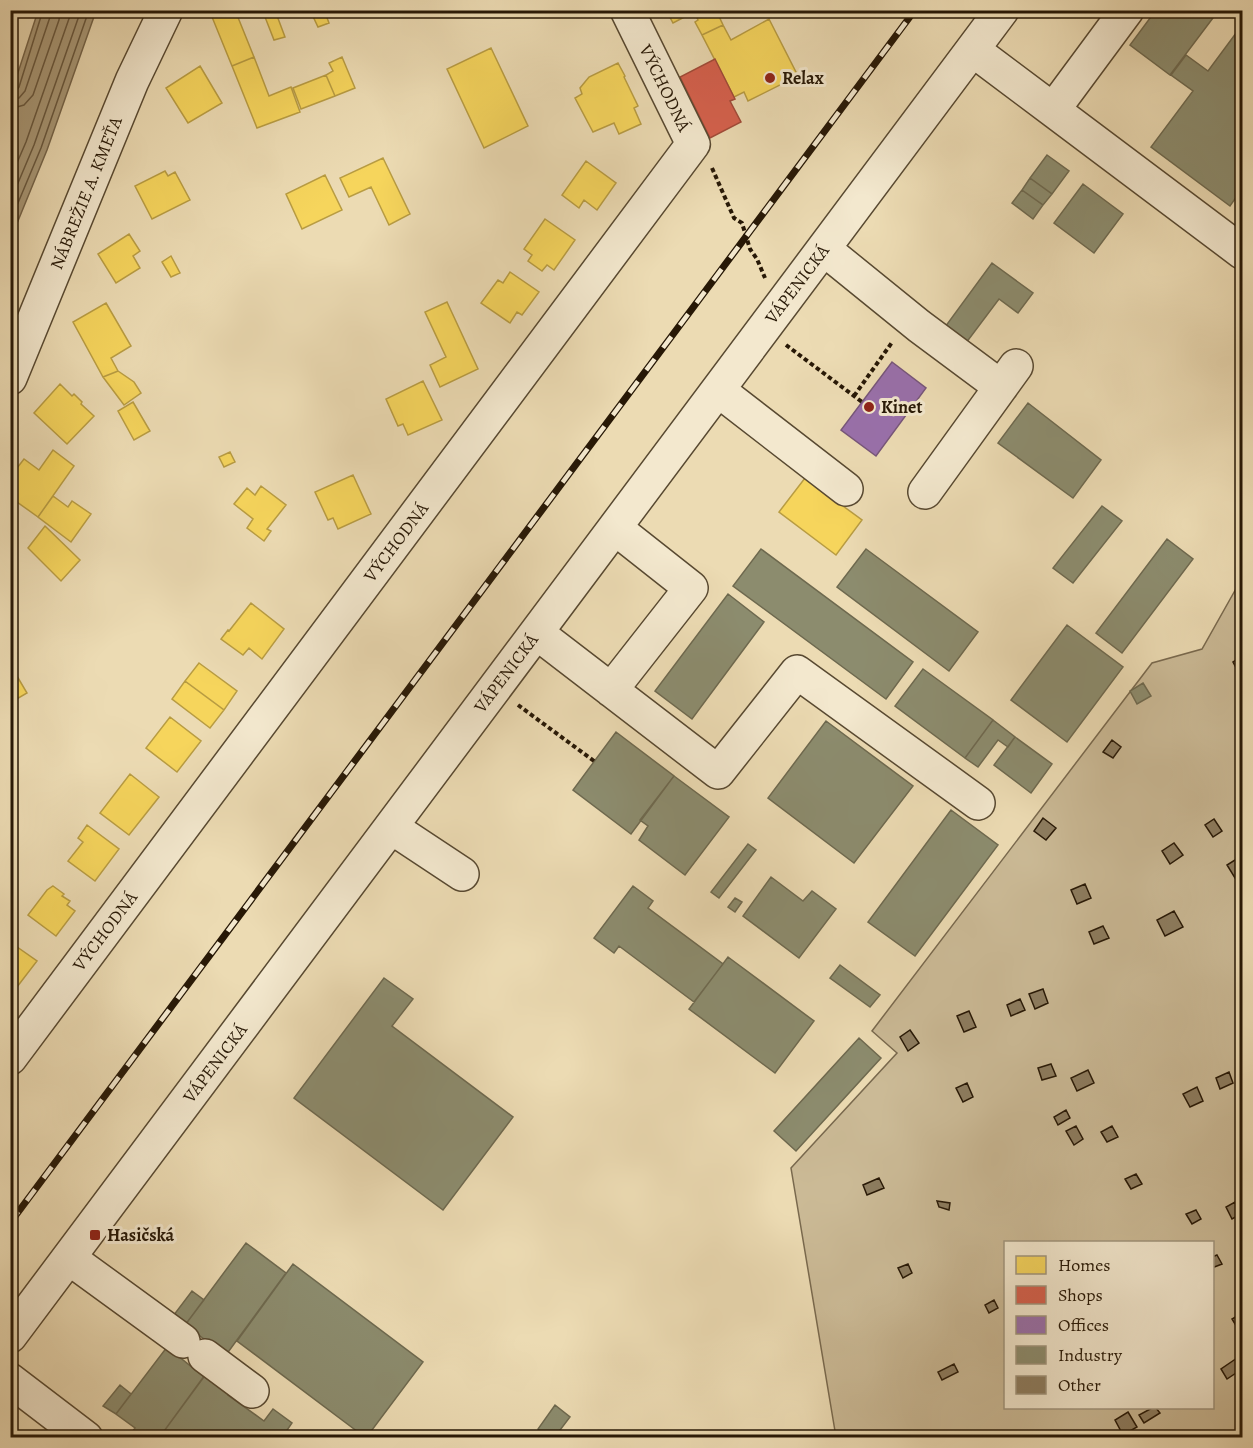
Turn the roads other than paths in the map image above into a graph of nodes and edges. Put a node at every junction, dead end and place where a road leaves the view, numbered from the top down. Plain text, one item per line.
1 (166, 10) edge
2 (627, 10) edge
3 (1002, 10) edge
4 (1127, 10) edge
5 (973, 50) junction
6 (1053, 110) junction
7 (824, 249) junction
8 (1242, 252) edge
9 (10, 378) edge
10 (718, 390) junction
11 (846, 489) dead end
12 (925, 492) dead end
13 (615, 528) junction
14 (537, 633) junction
15 (611, 690) junction
16 (978, 803) dead end
17 (391, 827) junction
18 (462, 874) dead end
19 (10, 1058) edge
20 (69, 1258) junction
21 (10, 1336) edge
22 (10, 1380) edge
23 (252, 1391) dead end
24 (72, 1433) edge

1 - 9 street, NÁBREŽIE A. KMEŤA
2 - 19 street, VÝCHODNÁ
3 - 5 street, VÁPENICKÁ
4 - 6 street
5 - 6 street
5 - 7 street, VÁPENICKÁ
6 - 8 street
7 - 10 street, VÁPENICKÁ
7 - 12 street
10 - 11 street
10 - 13 street, VÁPENICKÁ
13 - 14 street, VÁPENICKÁ
13 - 15 street
14 - 15 street
14 - 17 street, VÁPENICKÁ
15 - 16 street
17 - 18 street
17 - 20 street, VÁPENICKÁ
20 - 21 street, VÁPENICKÁ
20 - 23 street
22 - 24 street

